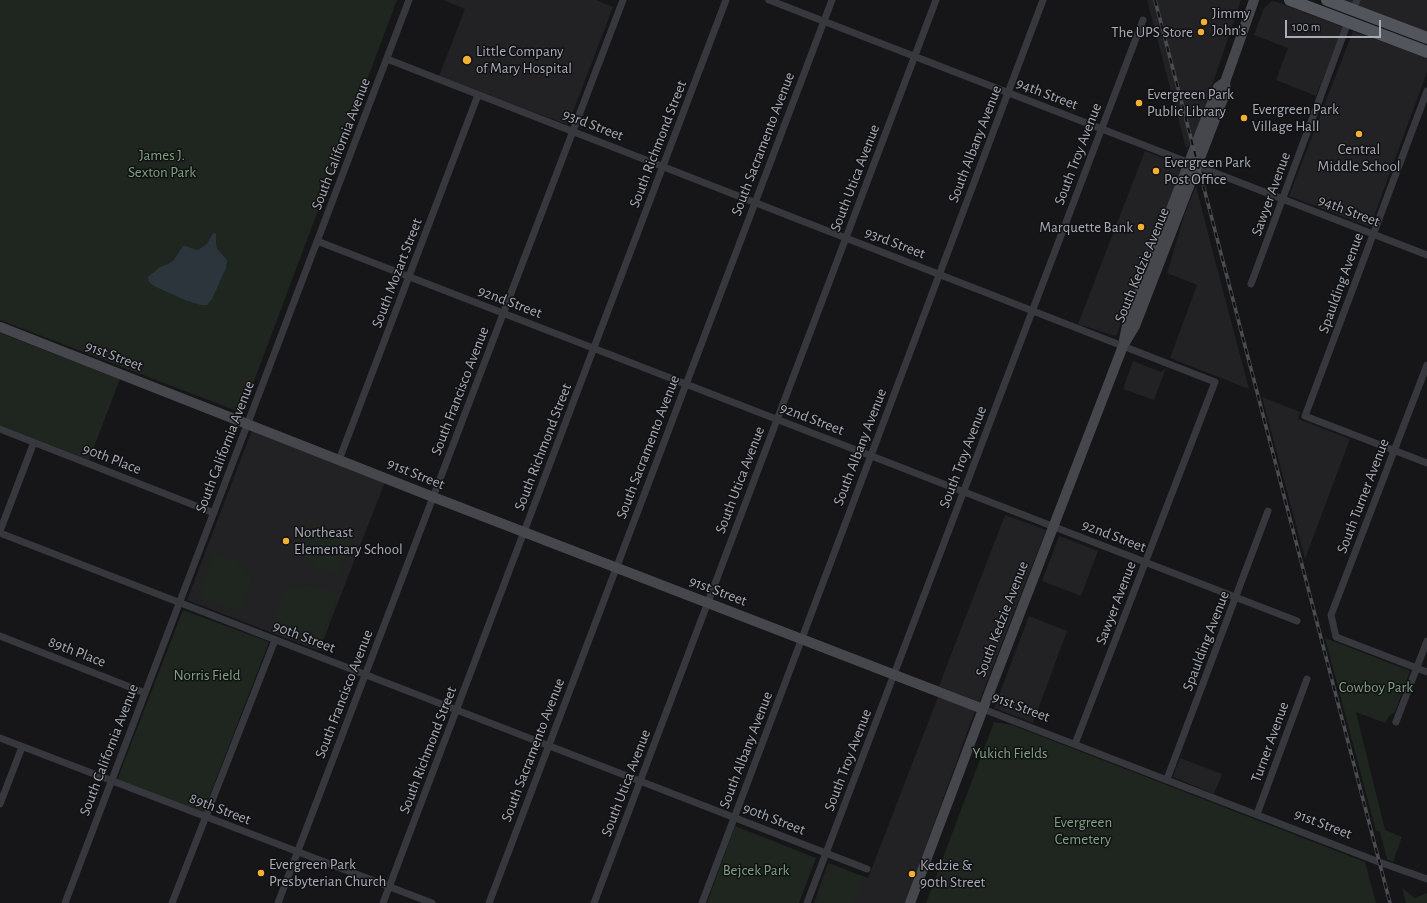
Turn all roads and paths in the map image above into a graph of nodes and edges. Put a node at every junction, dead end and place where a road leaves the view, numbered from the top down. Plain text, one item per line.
1 (410, 0) edge
2 (622, 0) edge
3 (726, 0) edge
4 (769, 0) edge
5 (832, 0) edge
6 (936, 0) edge
7 (1043, 0) edge
8 (1254, 0) edge
9 (1290, 0) edge
10 (1328, 0) edge
11 (1355, 5) edge
12 (1143, 20) dead end
13 (824, 21) junction
14 (1348, 22) junction
15 (1427, 38) edge
16 (1427, 52) edge
17 (915, 57) junction
18 (387, 59) junction
19 (1427, 91) edge
20 (1008, 93) junction
21 (478, 95) junction
22 (1101, 129) junction
23 (572, 131) junction
24 (1194, 164) junction
25 (663, 167) junction
26 (1283, 199) junction
27 (755, 202) junction
28 (1374, 234) junction
29 (846, 238) junction
30 (317, 241) junction
31 (1427, 255) edge
32 (939, 274) junction
33 (409, 277) junction
34 (1251, 284) dead end
35 (1032, 310) junction
36 (503, 314) junction
37 (0, 328) edge
38 (1123, 346) junction
39 (594, 349) junction
40 (1427, 365) edge
41 (1214, 382) joint
42 (686, 384) junction
43 (777, 420) junction
44 (248, 424) junction
45 (0, 429) edge
46 (34, 442) junction
47 (1394, 450) junction
48 (871, 456) junction
49 (339, 460) junction
50 (1427, 463) edge
51 (963, 492) junction
52 (433, 497) junction
53 (1268, 511) dead end
54 (214, 513) junction
55 (1053, 527) junction
56 (0, 532) edge
57 (524, 532) junction
58 (1145, 562) junction
59 (616, 568) junction
60 (1236, 597) junction
61 (179, 603) junction
62 (708, 603) junction
63 (1297, 621) dead end
64 (0, 636) edge
65 (802, 639) junction
66 (275, 640) junction
67 (1427, 641) edge
68 (1417, 668) junction
69 (1427, 672) edge
70 (365, 675) junction
71 (894, 675) junction
72 (1307, 679) dead end
73 (145, 693) junction
74 (983, 709) junction
75 (456, 710) junction
76 (1396, 722) dead end
77 (0, 738) edge
78 (1075, 744) junction
79 (548, 746) junction
80 (22, 747) junction
81 (1167, 779) junction
82 (111, 781) junction
83 (640, 782) junction
84 (0, 804) edge
85 (1257, 814) junction
86 (206, 817) junction
87 (734, 818) junction
88 (298, 852) junction
89 (826, 854) junction
90 (866, 869) dead end
91 (1427, 879) edge
92 (389, 887) junction
93 (65, 903) edge
94 (172, 903) edge
95 (278, 903) edge
96 (383, 903) edge
97 (432, 903) edge
98 (489, 903) edge
99 (594, 903) edge
100 (702, 903) edge
101 (807, 903) edge
102 (910, 903) edge

1 - 18 street, South California Avenue
2 - 23 street, South Francisco Avenue
3 - 25 street, South Richmond Street
4 - 13 street, 94th Street
5 - 13 street, South Sacramento Avenue
6 - 17 street, South Utica Avenue
7 - 20 street, South Albany Avenue
8 - 24 street, South Kedzie Avenue
9 - 14 main road
10 - 11 main road
11 - 15 main road
12 - 22 street, South Troy Avenue
13 - 17 street, 94th Street
13 - 27 street, South Sacramento Avenue
14 - 16 main road
14 - 26 street, Sawyer Avenue
17 - 20 street, 94th Street
17 - 29 street, South Utica Avenue
18 - 21 street, 93rd Street
18 - 30 street, South California Avenue
19 - 28 street, Spaulding Avenue
20 - 22 street, 94th Street
20 - 32 street, South Albany Avenue
21 - 23 street, 93rd Street
21 - 33 street, South Mozart Street
22 - 24 street, 94th Street
22 - 35 street, South Troy Avenue
23 - 25 street, 93rd Street
23 - 36 street, South Francisco Avenue
24 - 26 street, 94th Street
24 - 38 street, South Kedzie Avenue
25 - 27 street, 93rd Street
25 - 39 street, South Richmond Street
26 - 28 street, 94th Street
26 - 34 street, Sawyer Avenue
27 - 29 street, 93rd Street
27 - 42 street, South Sacramento Avenue
28 - 31 street, 94th Street
28 - 47 street, Spaulding Avenue
29 - 32 street, 93rd Street
29 - 43 street, South Utica Avenue
30 - 33 street, 92nd Street
30 - 44 street, South California Avenue
32 - 35 street, 93rd Street
32 - 48 street, South Albany Avenue
33 - 36 street, 92nd Street
33 - 49 street, South Mozart Street
35 - 38 street, 93rd Street
35 - 51 street, South Troy Avenue
36 - 39 street, 92nd Street
36 - 52 street, South Francisco Avenue
37 - 44 street, 91st Street
38 - 41 street, 93rd Street
38 - 55 street, South Kedzie Avenue
39 - 42 street, 92nd Street
39 - 57 street, South Richmond Street
40 - 47 street, South Turner Avenue
41 - 58 street, Sawyer Avenue
42 - 43 street, 92nd Street
42 - 59 street, South Sacramento Avenue
43 - 48 street, 92nd Street
43 - 62 street, South Utica Avenue
44 - 49 street, 91st Street
44 - 54 street, South California Avenue
45 - 46 street, 90th Place
46 - 54 street, 90th Place
46 - 56 street
47 - 50 street
47 - 68 street, South Turner Avenue
48 - 51 street, 92nd Street
48 - 65 street, South Albany Avenue
49 - 52 street, 91st Street
51 - 55 street, 92nd Street
51 - 71 street, South Troy Avenue
52 - 57 street, 91st Street
52 - 70 street, South Francisco Avenue
53 - 60 street, Spaulding Avenue
54 - 61 street, South California Avenue
55 - 58 street, 92nd Street
55 - 74 street, South Kedzie Avenue
56 - 61 street, 90th Street
57 - 59 street, 91st Street
57 - 75 street, South Richmond Street
58 - 60 street, 92nd Street
58 - 78 street, Sawyer Avenue
59 - 62 street, 91st Street
59 - 79 street, South Sacramento Avenue
60 - 63 street, 92nd Street
60 - 81 street, Spaulding Avenue
61 - 66 street, 90th Street
61 - 73 street, South California Avenue
62 - 65 street, 91st Street
62 - 83 street, South Utica Avenue
64 - 73 street, 89th Place
65 - 71 street, 91st Street
65 - 87 street, South Albany Avenue
66 - 70 street, 90th Street
66 - 86 street
67 - 68 street
68 - 69 street
68 - 76 street
70 - 75 street, 90th Street
70 - 88 street, South Francisco Avenue
71 - 74 street, 91st Street
71 - 89 street, South Troy Avenue
72 - 85 street, Turner Avenue
73 - 82 street, South California Avenue
74 - 78 street, 91st Street
74 - 102 street, South Kedzie Avenue
75 - 79 street, 90th Street
75 - 92 street, South Richmond Street
77 - 80 street, 89th Street
78 - 81 street, 91st Street
79 - 83 street, 90th Street
79 - 98 street, South Sacramento Avenue
80 - 82 street, 89th Street
80 - 84 street
81 - 85 street, 91st Street
82 - 86 street, 89th Street
82 - 93 street, South California Avenue
83 - 87 street, 90th Street
83 - 99 street, South Utica Avenue
85 - 91 street, 91st Street
86 - 88 street, 89th Street
86 - 94 street
87 - 89 street, 90th Street
87 - 100 street, South Albany Avenue
88 - 92 street, 89th Street
88 - 95 street, South Francisco Avenue
89 - 90 street, 90th Street
89 - 101 street, South Troy Avenue
92 - 96 street, South Richmond Street
92 - 97 street, 89th Street

